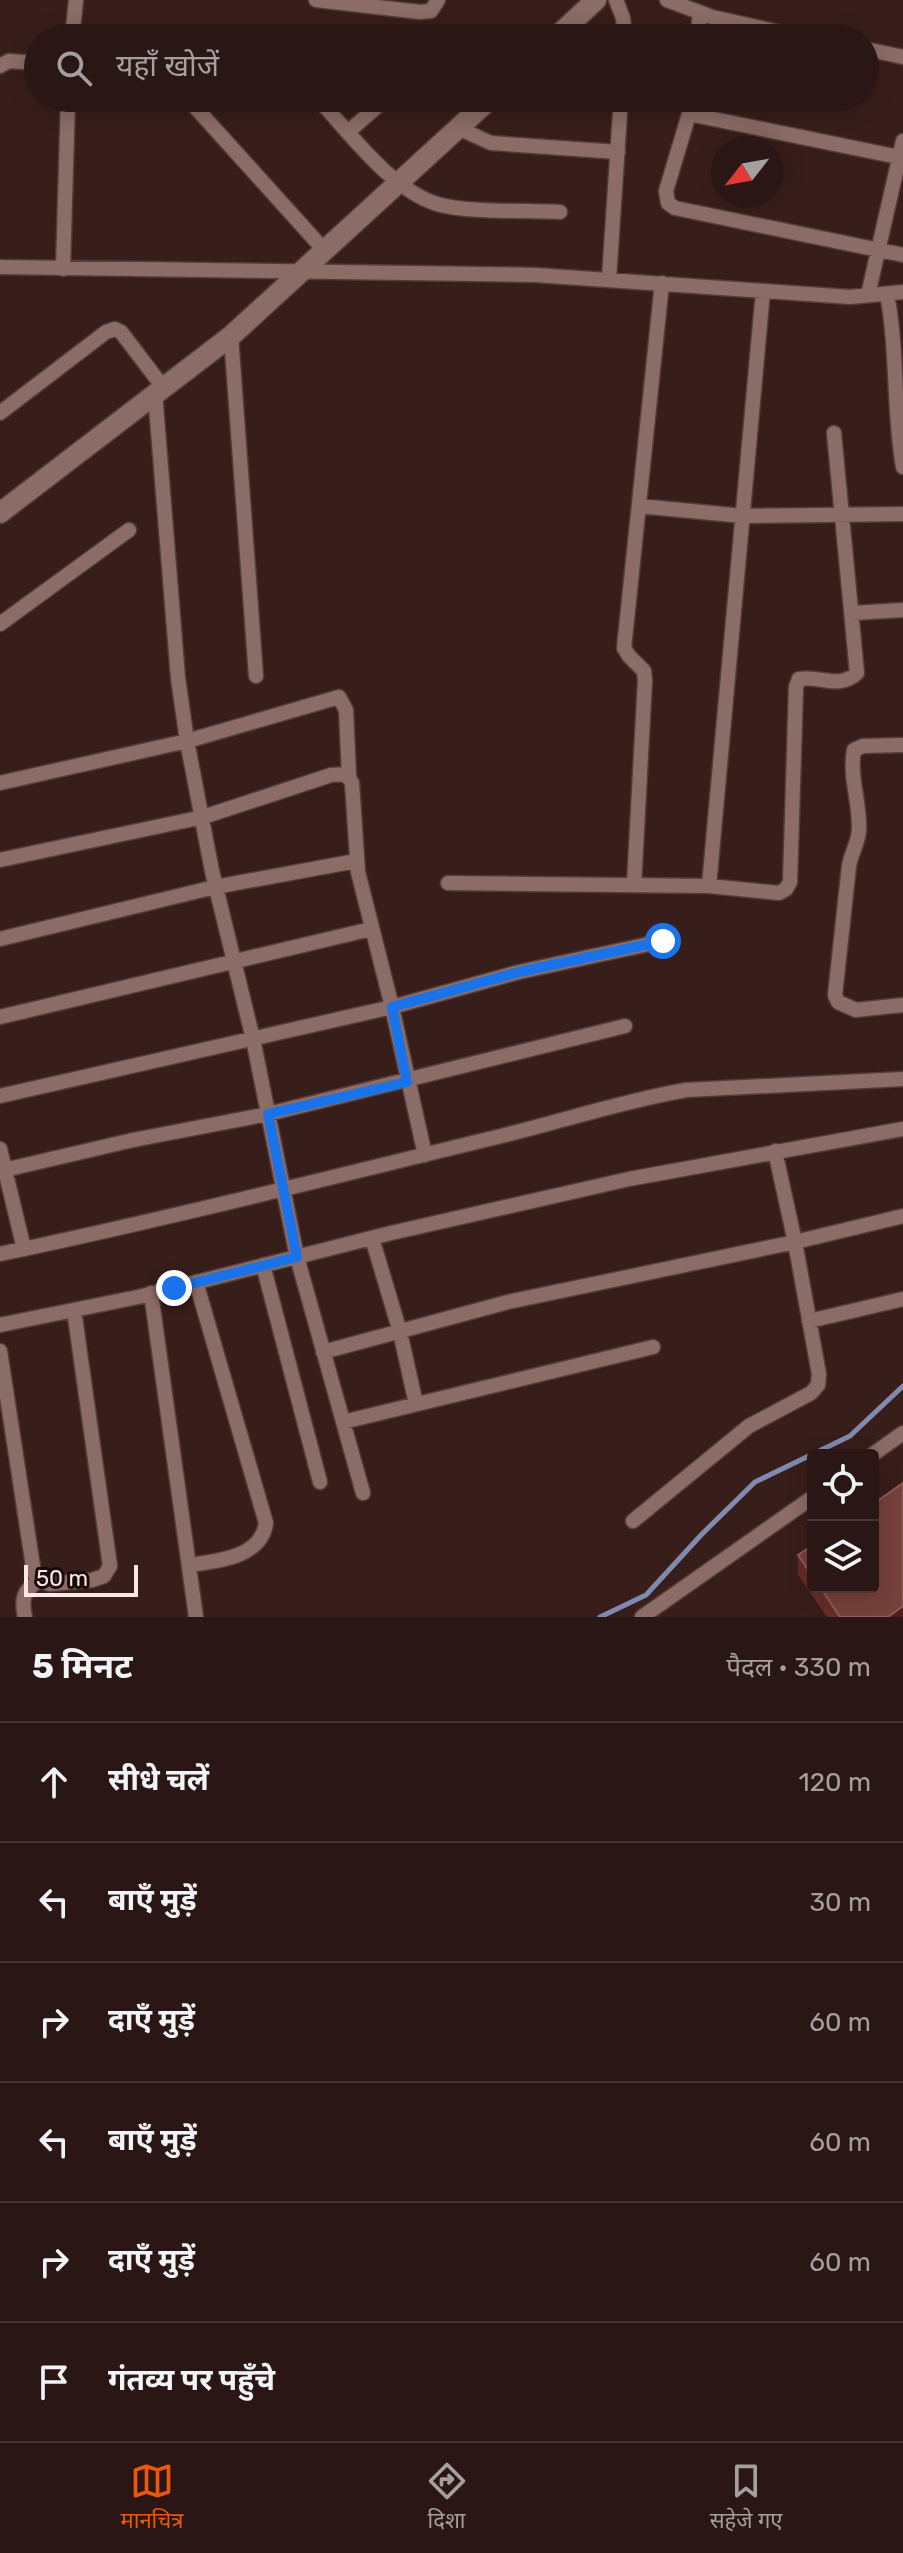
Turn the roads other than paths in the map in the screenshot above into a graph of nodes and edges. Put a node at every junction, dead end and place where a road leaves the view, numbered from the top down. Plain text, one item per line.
1 (76, 0) edge
2 (316, 0) edge
3 (438, 0) edge
4 (596, 0) edge
5 (616, 0) edge
6 (667, 0) edge
7 (700, 13) junction
8 (73, 24) edge
9 (570, 24) edge
10 (624, 24) edge
11 (699, 24) edge
12 (746, 24) edge
13 (879, 52) edge
14 (903, 57) edge
15 (24, 62) edge
16 (0, 66) edge
17 (68, 112) edge
18 (200, 112) edge
19 (331, 112) edge
20 (371, 112) edge
21 (476, 112) edge
22 (620, 112) edge
23 (689, 114) joint
24 (458, 128) junction
25 (349, 131) junction
26 (903, 141) edge
27 (618, 152) junction
28 (901, 158) edge
29 (399, 183) junction
30 (560, 212) dead end
31 (877, 250) junction
32 (325, 251) junction
33 (903, 255) edge
34 (0, 267) edge
35 (63, 269) junction
36 (301, 273) junction
37 (609, 279) junction
38 (662, 283) junction
39 (763, 291) junction
40 (903, 292) edge
41 (887, 294) junction
42 (868, 295) junction
43 (231, 336) junction
44 (159, 390) junction
45 (0, 413) edge
46 (834, 433) dead end
47 (903, 467) edge
48 (639, 506) junction
49 (0, 513) edge
50 (903, 514) edge
51 (743, 516) junction
52 (843, 516) junction
53 (129, 530) dead end
54 (903, 610) edge
55 (852, 613) junction
56 (0, 624) edge
57 (256, 676) dead end
58 (187, 741) junction
59 (903, 745) edge
60 (349, 776) junction
61 (0, 783) edge
62 (203, 817) junction
63 (0, 860) edge
64 (356, 861) junction
65 (448, 883) dead end
66 (634, 885) junction
67 (709, 886) junction
68 (215, 887) junction
69 (371, 929) junction
70 (0, 939) edge
71 (663, 941) dead end
72 (232, 962) junction
73 (903, 1005) edge
74 (392, 1007) junction
75 (0, 1017) edge
76 (625, 1026) dead end
77 (253, 1039) junction
78 (903, 1079) edge
79 (407, 1082) junction
80 (0, 1096) edge
81 (268, 1114) junction
82 (903, 1129) edge
83 (0, 1149) edge
84 (775, 1151) junction
85 (425, 1155) junction
86 (3, 1170) edge
87 (285, 1189) junction
88 (903, 1216) edge
89 (372, 1238) junction
90 (795, 1242) junction
91 (24, 1249) junction
92 (0, 1254) edge
93 (297, 1257) junction
94 (263, 1265) junction
95 (196, 1282) junction
96 (151, 1293) junction
97 (903, 1299) edge
98 (74, 1310) junction
99 (809, 1321) junction
100 (0, 1325) edge
101 (400, 1332) junction
102 (653, 1347) dead end
103 (0, 1351) edge
104 (323, 1352) junction
105 (416, 1404) junction
106 (343, 1422) junction
107 (903, 1433) edge
108 (879, 1450) edge
109 (320, 1482) dead end
110 (363, 1493) dead end
111 (807, 1501) edge
112 (633, 1521) dead end
113 (189, 1565) junction
114 (40, 1580) junction
115 (25, 1617) edge
116 (196, 1617) edge
117 (642, 1617) edge

1 - 8 street
2 - 3 street
4 - 9 street
5 - 10 street
6 - 7 street
7 - 11 street
7 - 12 street
13 - 14 street
15 - 16 street
17 - 35 street
18 - 32 street
19 - 25 street
20 - 25 street
21 - 24 street
22 - 27 street
23 - 28 street
23 - 31 street
24 - 27 street
24 - 29 street
25 - 29 street
26 - 28 street
27 - 37 street
28 - 31 street
29 - 30 street
29 - 32 street
31 - 33 street
31 - 42 street
32 - 36 street
34 - 35 street
35 - 36 street
36 - 37 street
36 - 43 street
37 - 38 street
38 - 39 street
38 - 48 street
39 - 42 street
39 - 51 street
40 - 41 street
41 - 42 street
41 - 47 street
43 - 44 street
43 - 57 street
44 - 45 street
44 - 49 street
44 - 58 street
46 - 52 street
48 - 51 street
48 - 66 street
50 - 52 street
51 - 52 street
51 - 67 street
52 - 55 street
53 - 56 street
54 - 55 street
55 - 67 street
58 - 60 street
58 - 61 street
58 - 62 street
59 - 73 street
60 - 62 street
60 - 64 street
62 - 63 street
62 - 68 street
64 - 68 street
64 - 69 street
65 - 66 street
66 - 67 street
68 - 70 street
68 - 72 street
69 - 72 street
69 - 74 street
71 - 74 street
72 - 75 street
72 - 77 street
74 - 77 street
74 - 79 street
76 - 79 street
77 - 80 street
77 - 81 street
78 - 85 street
79 - 81 street
79 - 85 street
81 - 86 street
81 - 87 street
82 - 84 street
83 - 86 street
84 - 89 street
84 - 90 street
85 - 87 street
86 - 91 street
87 - 91 street
87 - 93 street
88 - 90 street
89 - 93 street
89 - 101 street
90 - 99 street
90 - 101 street
91 - 92 street
93 - 94 street
93 - 104 street
94 - 95 street
94 - 109 street
95 - 96 street
95 - 113 street
96 - 98 street
96 - 113 street
97 - 99 street
98 - 100 street
98 - 114 street
99 - 112 street
101 - 104 street
101 - 105 street
102 - 105 street
103 - 114 street
104 - 106 street
105 - 106 street
106 - 110 street
107 - 108 street
111 - 117 street
113 - 116 street
114 - 115 street

